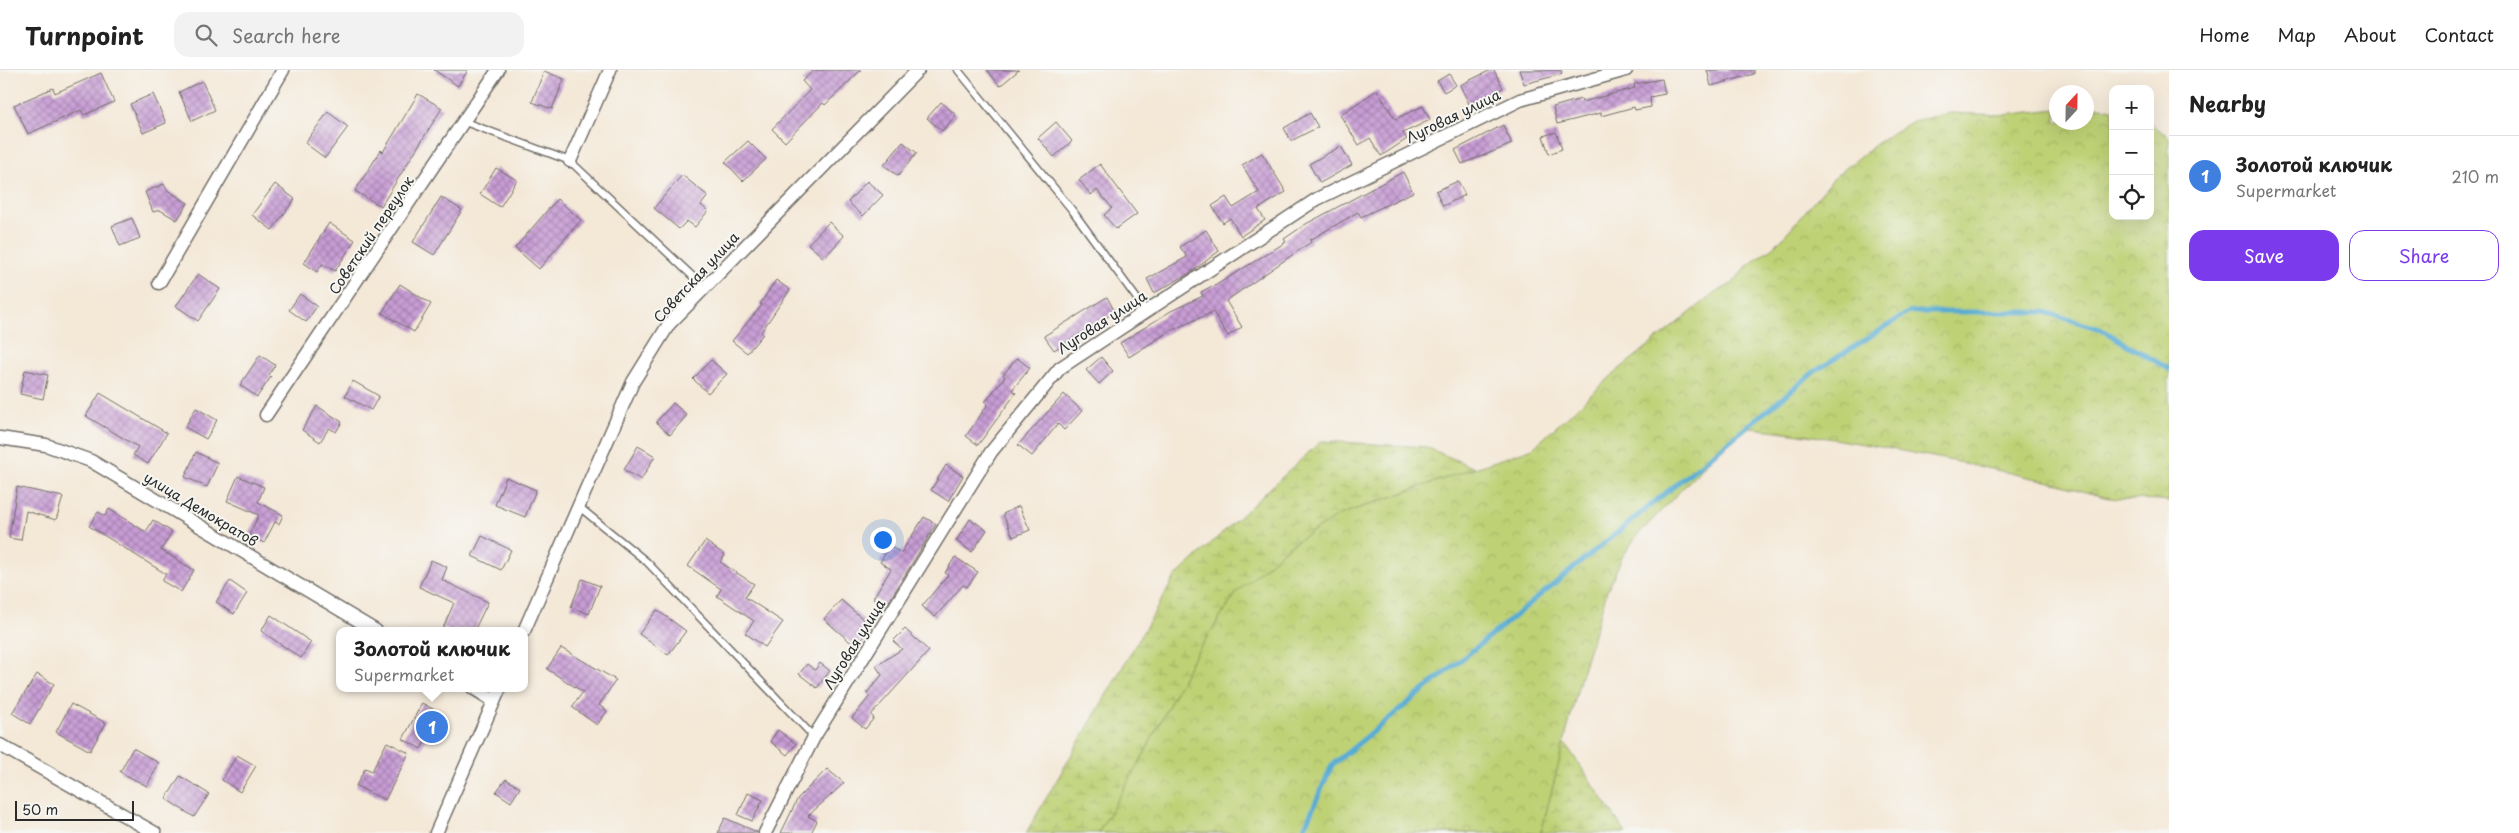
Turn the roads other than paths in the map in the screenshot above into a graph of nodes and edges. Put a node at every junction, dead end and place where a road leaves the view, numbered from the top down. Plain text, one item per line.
1 (283, 70) edge
2 (498, 70) edge
3 (610, 70) edge
4 (918, 70) edge
5 (958, 70) edge
6 (1626, 70) edge
7 (465, 122) junction
8 (570, 161) junction
9 (159, 283) dead end
10 (705, 288) junction
11 (1146, 311) junction
12 (266, 415) dead end
13 (0, 438) edge
14 (578, 506) junction
15 (369, 627) edge
16 (526, 627) edge
17 (479, 692) edge
18 (498, 692) edge
19 (494, 701) junction
20 (814, 737) junction
21 (0, 745) edge
22 (155, 833) edge
23 (436, 833) edge
24 (765, 833) edge

1 - 9 street
2 - 7 street, Советский переулок
3 - 8 street
4 - 10 street, Советская улица
5 - 11 lane
6 - 11 street, Луговая улица
7 - 8 lane
7 - 12 street, Советский переулок
8 - 10 lane
10 - 14 street, Советская улица
11 - 20 street, Луговая улица
13 - 15 street, улица Демократов
14 - 16 street, Советская улица
14 - 20 lane
17 - 19 street
18 - 19 street
19 - 23 street
20 - 24 street, Луговая улица
21 - 22 street

